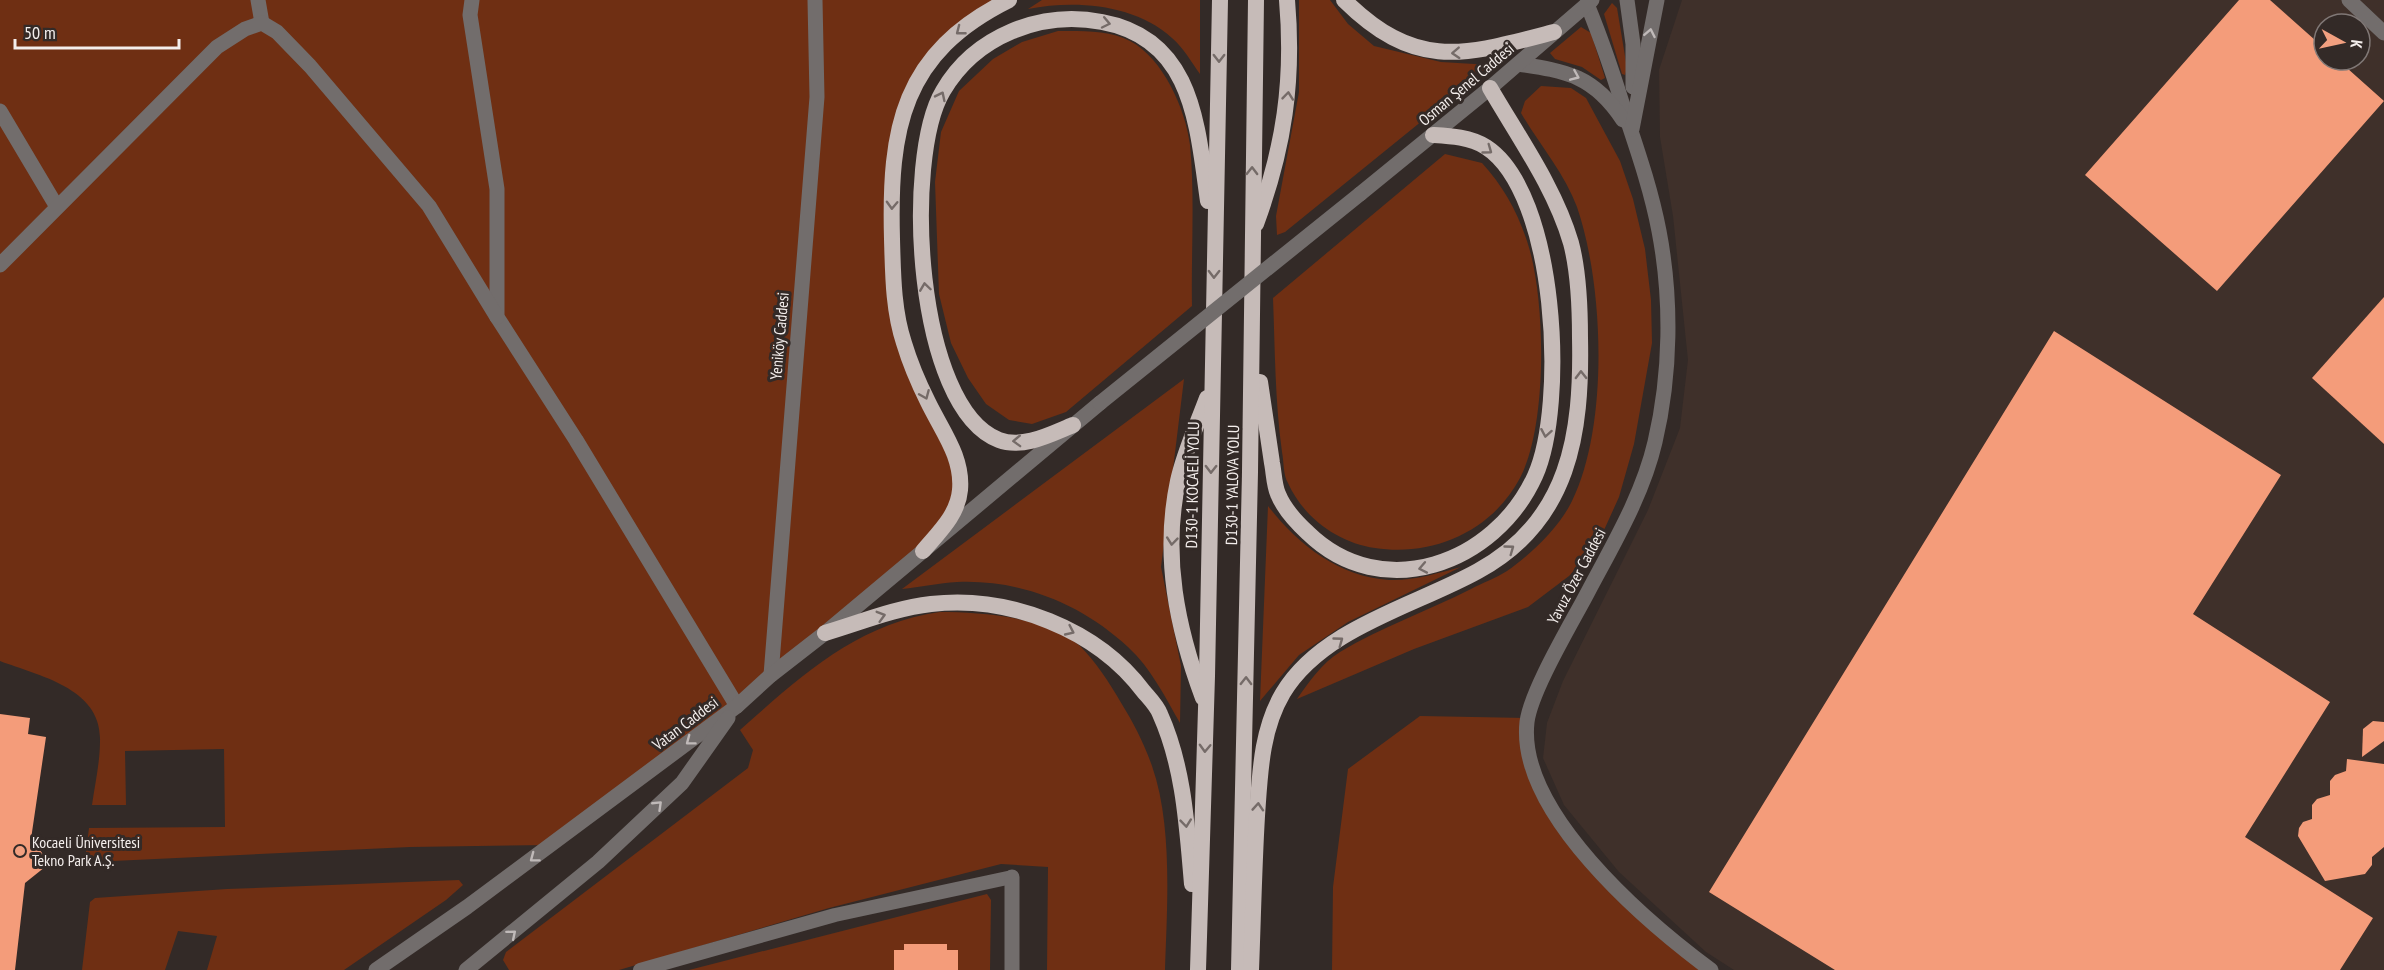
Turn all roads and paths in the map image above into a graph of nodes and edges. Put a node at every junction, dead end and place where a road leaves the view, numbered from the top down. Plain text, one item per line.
1 (258, 0) edge
2 (472, 0) edge
3 (815, 0) edge
4 (1009, 0) edge
5 (1220, 0) edge
6 (1256, 0) edge
7 (1287, 0) edge
8 (1344, 0) edge
9 (1627, 0) edge
10 (1657, 0) edge
11 (2349, 0) edge
12 (1590, 2) edge
13 (261, 23) junction
14 (1554, 33) junction
15 (2384, 33) edge
16 (1518, 64) junction
17 (1490, 88) junction
18 (0, 111) edge
19 (1631, 132) junction
20 (1433, 135) junction
21 (57, 207) junction
22 (1252, 234) junction
23 (1214, 244) junction
24 (0, 265) edge
25 (497, 317) junction
26 (1253, 338) junction
27 (1212, 383) junction
28 (1073, 425) junction
29 (923, 551) junction
30 (825, 633) junction
31 (771, 675) junction
32 (737, 706) junction
33 (1206, 706) junction
34 (1012, 877) joint
35 (1198, 964) edge
36 (475, 968) edge
37 (376, 970) edge
38 (640, 970) edge
39 (1012, 970) edge
40 (1239, 970) edge
41 (1251, 970) edge
42 (1711, 970) edge

1 - 13 street
2 - 25 street
3 - 31 street, Yeniköy Caddesi
4 -> 29 highway
5 -> 23 highway, D130-1 KOCAELİ YOLU
22 -> 6 highway, D130-1 YALOVA YOLU
22 -> 7 highway
14 -> 8 highway
9 - 19 street, Yavuz Özer Caddesi
19 -> 10 street, Yavuz Özer Caddesi
11 - 15 street
12 - 14 street, Osman Şenel Caddesi
12 - 19 street, Yavuz Özer Caddesi
13 - 21 street
13 - 25 street
14 - 16 street, Osman Şenel Caddesi
16 - 17 street, Osman Şenel Caddesi
16 -> 19 street, Yavuz Özer Caddesi
17 - 20 street, Osman Şenel Caddesi
41 -> 17 highway
18 - 21 street
19 - 42 street, Yavuz Özer Caddesi
20 -> 26 highway
20 - 28 street, Osman Şenel Caddesi, bridge
21 - 24 street
22 - 26 highway, D130-1 YALOVA YOLU
23 -> 27 highway, D130-1 KOCAELİ YOLU
28 -> 23 highway
25 - 32 street
40 -> 26 highway, D130-1 YALOVA YOLU
27 -> 33 highway, D130-1 KOCAELİ YOLU
27 -> 33 highway
28 - 29 street, Osman Şenel Caddesi
29 - 30 street, Osman Şenel Caddesi
30 - 31 street, Osman Şenel Caddesi
30 -> 35 highway
31 - 32 street, Osman Şenel Caddesi
36 -> 32 street, Vatan Caddesi
32 -> 37 street, Vatan Caddesi
33 -> 35 highway, D130-1 KOCAELİ YOLU
34 - 38 street
34 - 39 street

